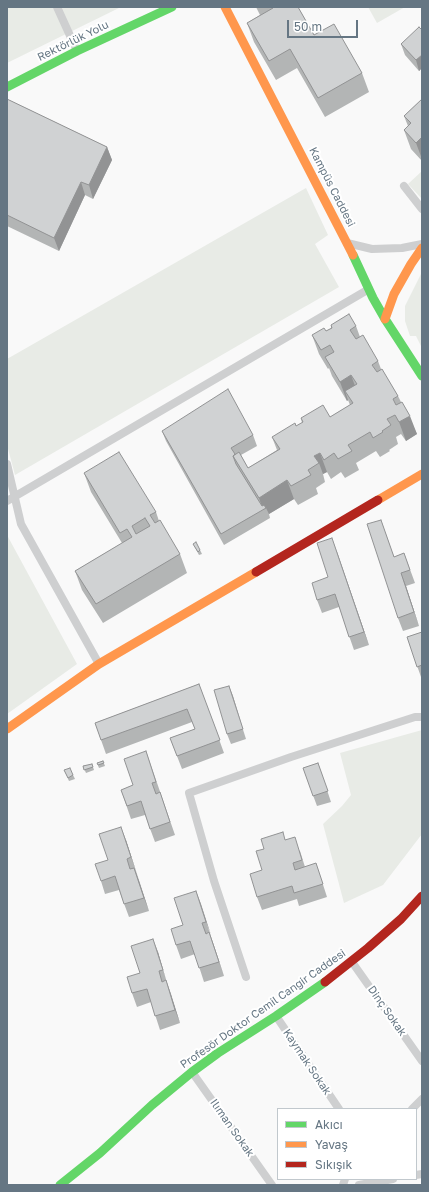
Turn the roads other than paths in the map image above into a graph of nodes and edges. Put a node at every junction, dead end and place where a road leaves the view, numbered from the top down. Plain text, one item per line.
1 (57, 7) edge
2 (172, 7) edge
3 (225, 7) edge
4 (77, 51) junction
5 (7, 87) edge
6 (404, 186) dead end
7 (422, 209) edge
8 (347, 243) junction
9 (422, 244) edge
10 (422, 248) edge
11 (369, 289) junction
12 (385, 318) junction
13 (422, 376) edge
14 (7, 464) edge
15 (422, 474) edge
16 (15, 497) junction
17 (7, 502) edge
18 (100, 664) junction
19 (422, 717) edge
20 (7, 729) edge
21 (420, 902) edge
22 (352, 962) junction
23 (246, 977) dead end
24 (276, 1016) junction
25 (422, 1061) edge
26 (192, 1072) junction
27 (422, 1099) edge
28 (338, 1108) edge
29 (413, 1108) edge
30 (384, 1180) edge
31 (60, 1185) edge
32 (272, 1185) edge
33 (358, 1185) edge

1 - 4 street
2 - 4 street, Rektörlük Yolu
3 - 8 street, Kampüs Caddesi
4 - 5 street, Rektörlük Yolu
6 - 7 street
8 - 9 street
8 - 11 street, Kampüs Caddesi
10 - 12 street
11 - 12 street, Kampüs Caddesi
11 - 16 street
12 - 13 street, Kampüs Caddesi
14 - 16 street
15 - 18 street
16 - 17 street
16 - 18 street
18 - 20 street
19 - 23 street
21 - 22 street, Profesör Doktor Cemil Cangir Caddesi
22 - 24 street, Profesör Doktor Cemil Cangir Caddesi
22 - 25 street, Dinç Sokak
24 - 26 street, Profesör Doktor Cemil Cangir Caddesi
24 - 28 street, Kaymak Sokak
26 - 31 street, Profesör Doktor Cemil Cangir Caddesi
26 - 32 street, Ilıman Sokak
27 - 29 street
30 - 33 street

